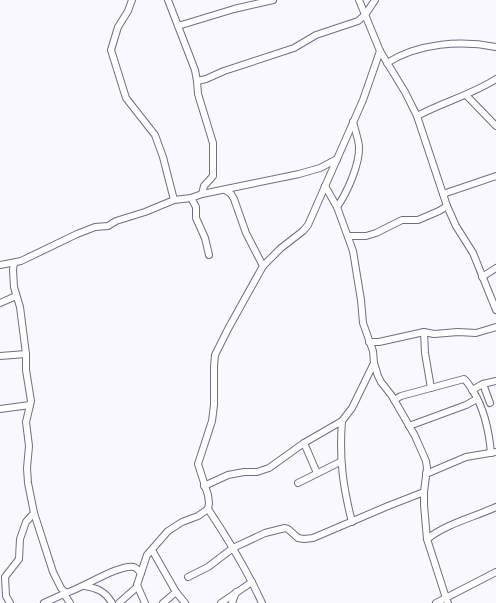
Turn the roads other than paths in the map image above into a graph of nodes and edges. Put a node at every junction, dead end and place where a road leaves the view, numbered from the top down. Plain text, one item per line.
1 (132, 0) edge
2 (168, 0) edge
3 (273, 0) edge
4 (359, 0) edge
5 (375, 0) edge
6 (365, 15) junction
7 (178, 26) junction
8 (496, 47) edge
9 (380, 51) junction
10 (387, 63) junction
11 (496, 79) edge
12 (198, 81) junction
13 (467, 96) junction
14 (417, 116) junction
15 (353, 122) junction
16 (496, 126) edge
17 (337, 159) junction
18 (496, 176) edge
19 (325, 186) junction
20 (225, 190) junction
21 (202, 194) junction
22 (443, 194) junction
23 (191, 198) junction
24 (174, 200) junction
25 (447, 206) junction
26 (337, 207) junction
27 (348, 236) junction
28 (209, 256) dead end
29 (14, 263) junction
30 (0, 265) edge
31 (263, 266) junction
32 (496, 268) edge
33 (482, 276) junction
34 (16, 296) junction
35 (0, 303) edge
36 (496, 310) edge
37 (496, 327) edge
38 (424, 332) junction
39 (369, 342) junction
40 (26, 354) junction
41 (0, 356) edge
42 (374, 363) junction
43 (495, 383) edge
44 (483, 384) junction
45 (431, 388) junction
46 (472, 390) junction
47 (478, 399) junction
48 (394, 400) junction
49 (490, 403) dead end
50 (30, 405) junction
51 (0, 409) edge
52 (342, 421) junction
53 (409, 426) junction
54 (304, 443) junction
55 (494, 452) edge
56 (340, 462) junction
57 (317, 474) junction
58 (426, 474) junction
59 (298, 483) dead end
60 (204, 486) junction
61 (424, 492) junction
62 (496, 507) edge
63 (208, 509) junction
64 (34, 513) junction
65 (352, 522) junction
66 (427, 539) junction
67 (233, 548) junction
68 (152, 550) junction
69 (496, 572) edge
70 (141, 573) junction
71 (188, 577) dead end
72 (252, 582) junction
73 (137, 585) junction
74 (84, 586) junction
75 (176, 592) junction
76 (236, 592) junction
77 (65, 594) junction
78 (447, 601) edge
79 (10, 603) edge
80 (44, 603) edge
81 (70, 603) edge
82 (112, 603) edge
83 (119, 603) edge
84 (146, 603) edge
85 (163, 603) edge
86 (185, 603) edge
87 (221, 603) edge
88 (232, 603) edge
89 (262, 603) edge
90 (436, 603) edge

1 - 24 street
2 - 7 street
3 - 7 street
4 - 6 street
5 - 6 street
6 - 9 street
6 - 12 street
7 - 12 street
8 - 10 street
9 - 10 street
9 - 15 street
10 - 14 street
11 - 13 street
12 - 21 street
13 - 14 street
13 - 16 street
14 - 22 street
15 - 17 street
15 - 26 street
17 - 19 street
17 - 20 street
18 - 22 street
19 - 26 street
19 - 31 street
20 - 21 street
20 - 31 street
21 - 23 street
22 - 25 street
23 - 24 street
23 - 28 street
24 - 29 street
25 - 27 street
25 - 33 street
26 - 27 street
27 - 39 street
29 - 30 street
29 - 34 street
31 - 60 street
32 - 33 street
33 - 36 street
34 - 35 street
34 - 40 street
37 - 38 street
38 - 39 street
38 - 45 street
39 - 42 street
40 - 41 street
40 - 50 street
42 - 48 street
42 - 52 street
43 - 44 street
44 - 46 street
44 - 49 street
45 - 46 street
45 - 48 street
46 - 47 street
47 - 53 street
47 - 55 street
48 - 53 street
50 - 51 street
50 - 64 street
52 - 54 street
52 - 56 street
53 - 58 street
54 - 57 street
54 - 60 street
55 - 58 street
56 - 57 street
56 - 65 street
57 - 59 street
58 - 61 street
60 - 63 street
61 - 65 street
61 - 66 street
62 - 66 street
63 - 67 street
63 - 68 street
64 - 77 street
64 - 79 street
65 - 67 street
66 - 78 street
67 - 71 street
67 - 72 street
68 - 70 street
68 - 75 street
69 - 78 street
70 - 73 street
70 - 74 street
72 - 76 street
72 - 89 street
73 - 83 street
73 - 84 street
74 - 77 street
74 - 82 street
75 - 85 street
75 - 86 street
76 - 87 street
76 - 88 street
77 - 80 street
77 - 81 street
78 - 90 street

